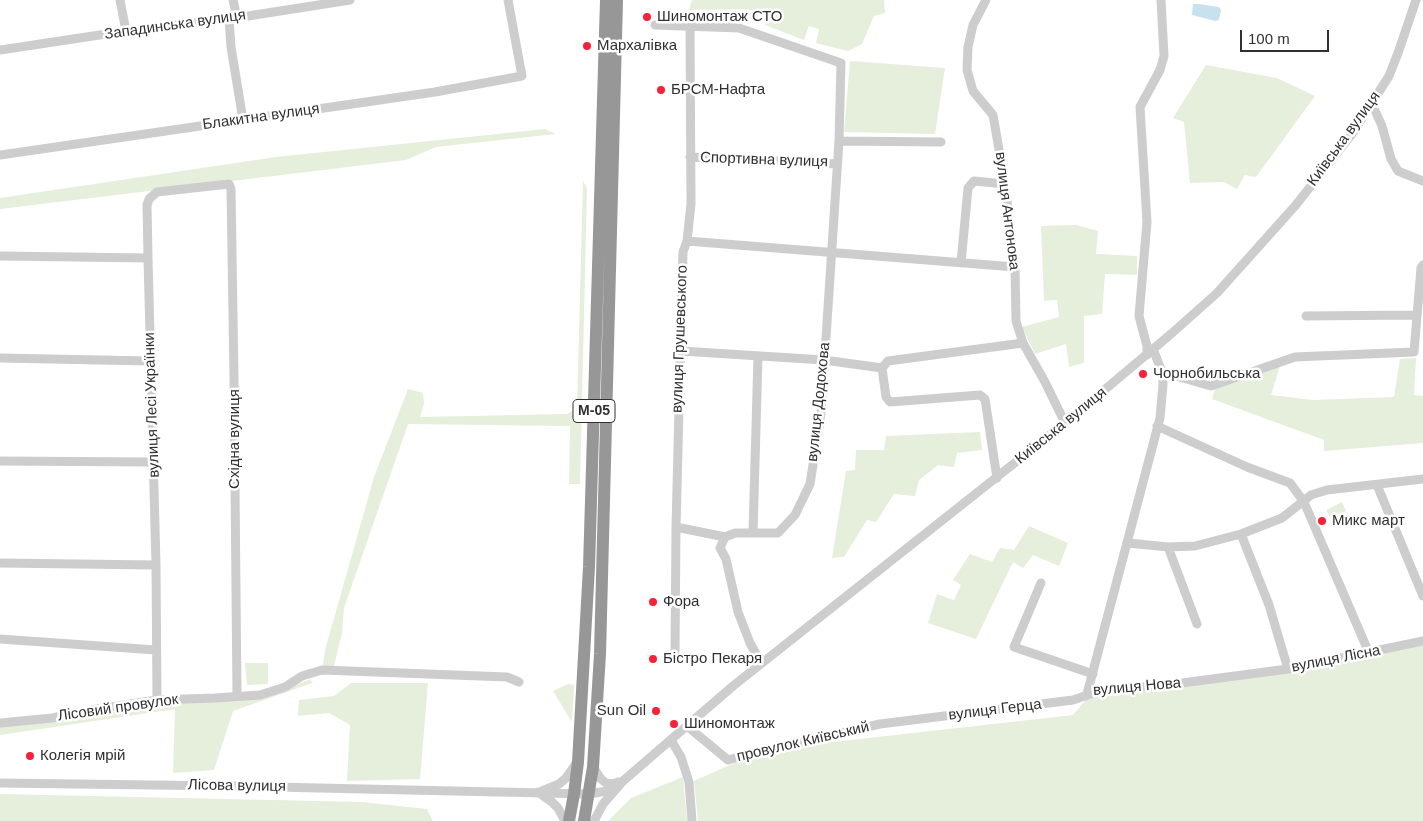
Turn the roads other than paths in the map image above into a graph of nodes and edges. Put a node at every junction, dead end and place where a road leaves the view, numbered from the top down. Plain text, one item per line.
1 (120, 0) edge
2 (233, 0) edge
3 (350, 0) edge
4 (508, 0) edge
5 (606, 0) edge
6 (617, 0) edge
7 (986, 0) edge
8 (1160, 0) edge
9 (1416, 0) edge
10 (233, 18) junction
11 (655, 25) dead end
12 (690, 26) junction
13 (126, 31) junction
14 (0, 50) edge
15 (1372, 104) junction
16 (243, 120) junction
17 (839, 141) junction
18 (941, 142) dead end
19 (0, 155) edge
20 (690, 157) junction
21 (837, 164) junction
22 (1423, 180) edge
23 (229, 184) joint
24 (1005, 184) junction
25 (687, 241) junction
26 (832, 251) junction
27 (0, 256) edge
28 (148, 258) junction
29 (961, 263) junction
30 (1423, 266) edge
31 (1015, 267) junction
32 (1416, 315) junction
33 (1306, 316) dead end
34 (1023, 343) junction
35 (681, 351) junction
36 (1150, 352) junction
37 (1419, 352) edge
38 (758, 356) junction
39 (0, 358) edge
40 (824, 360) junction
41 (150, 361) junction
42 (882, 368) junction
43 (1162, 372) junction
44 (1065, 423) junction
45 (1157, 426) junction
46 (0, 461) edge
47 (153, 462) junction
48 (997, 478) junction
49 (1423, 479) edge
50 (1377, 485) junction
51 (1304, 502) junction
52 (676, 527) junction
53 (753, 533) junction
54 (1241, 534) junction
55 (725, 537) junction
56 (1128, 543) junction
57 (1168, 547) junction
58 (0, 563) edge
59 (156, 565) junction
60 (1041, 583) dead end
61 (1423, 596) edge
62 (1197, 624) dead end
63 (0, 639) edge
64 (1423, 641) edge
65 (156, 650) junction
66 (675, 652) dead end
67 (1369, 653) junction
68 (761, 663) junction
69 (1288, 669) junction
70 (1093, 674) junction
71 (1248, 674) joint
72 (520, 682) dead end
73 (1088, 694) junction
74 (237, 696) junction
75 (157, 700) junction
76 (902, 722) joint
77 (0, 723) edge
78 (687, 726) junction
79 (671, 740) junction
80 (578, 762) junction
81 (593, 767) junction
82 (623, 781) junction
83 (0, 783) edge
84 (538, 792) junction
85 (574, 794) junction
86 (589, 794) junction
87 (565, 821) edge
88 (569, 821) edge
89 (584, 821) edge
90 (594, 821) edge
91 (692, 821) edge

1 - 13 street
2 - 10 street
3 - 10 street, Западинська вулиця
4 - 16 street, Блакитна вулиця
5 - 80 highway, М-05
6 - 81 highway, М-05
7 - 24 street, вулиця Антонова
8 - 36 street, вулиця Нова
9 - 15 street, Київська вулиця
10 - 13 street, Западинська вулиця
10 - 16 street
11 - 12 street, вулиця Додохова
12 - 17 street, вулиця Додохова
12 - 20 street, вулиця Грушевського
13 - 14 street, Западинська вулиця
15 - 22 street
15 - 36 street, Київська вулиця
16 - 19 street, Блакитна вулиця
17 - 18 street
17 - 21 street, вулиця Додохова
20 - 21 street, Спортивна вулиця
20 - 25 street, вулиця Грушевського
21 - 26 street, вулиця Додохова
23 - 28 street, вулиця Лесі Українки
23 - 74 street, Східна вулиця
24 - 29 street
24 - 31 street, вулиця Антонова
25 - 26 street
25 - 35 street, вулиця Грушевського
26 - 29 street
26 - 40 street, вулиця Додохова
27 - 28 street
28 - 41 street, вулиця Лесі Українки
29 - 31 street
30 - 32 street
31 - 34 street, вулиця Антонова
32 - 33 street
32 - 37 street
34 - 42 street
34 - 44 street, вулиця Антонова
35 - 38 street
35 - 52 street, вулиця Грушевського
36 - 43 street, вулиця Нова
36 - 44 street, Київська вулиця
37 - 43 street
38 - 40 street
38 - 53 street
39 - 41 street
40 - 42 street
40 - 53 street, вулиця Додохова
41 - 47 street, вулиця Лесі Українки
42 - 48 street
43 - 45 street, вулиця Нова
44 - 48 street, Київська вулиця
45 - 51 street
45 - 56 street, вулиця Нова
46 - 47 street
47 - 59 street, вулиця Лесі Українки
48 - 68 street, Київська вулиця
49 - 50 street
50 - 51 street
50 - 61 street
51 - 54 street
51 - 67 street
52 - 55 street
52 - 66 street, вулиця Грушевського
53 - 55 street, вулиця Додохова
54 - 57 street
54 - 69 street
55 - 68 street
56 - 57 street
56 - 70 street, вулиця Нова
57 - 62 street
58 - 59 street
59 - 65 street, вулиця Лесі Українки
60 - 70 street
63 - 65 street
64 - 67 street, вулиця Лісна
65 - 75 street, вулиця Лесі Українки
67 - 69 street, вулиця Лісна
68 - 78 street, Київська вулиця
69 - 71 street, вулиця Лісна
70 - 73 street, вулиця Нова
71 - 73 street, вулиця Нова
72 - 74 street, Лісовий провулок
73 - 76 street, вулиця Герца
74 - 75 street, Лісовий провулок
75 - 77 street, Лісовий провулок
76 - 78 street, провулок Київський
78 - 79 street, Київська вулиця
79 - 82 street, Київська вулиця
79 - 91 street
80 - 84 street
80 - 85 highway, М-05
81 - 82 street
81 - 86 highway, М-05
82 - 86 street, Лісова вулиця
82 - 90 street
83 - 84 street, Лісова вулиця
84 - 85 street, Лісова вулиця
84 - 87 street
85 - 86 street, Лісова вулиця
85 - 88 highway, М-05
86 - 89 highway, М-05

